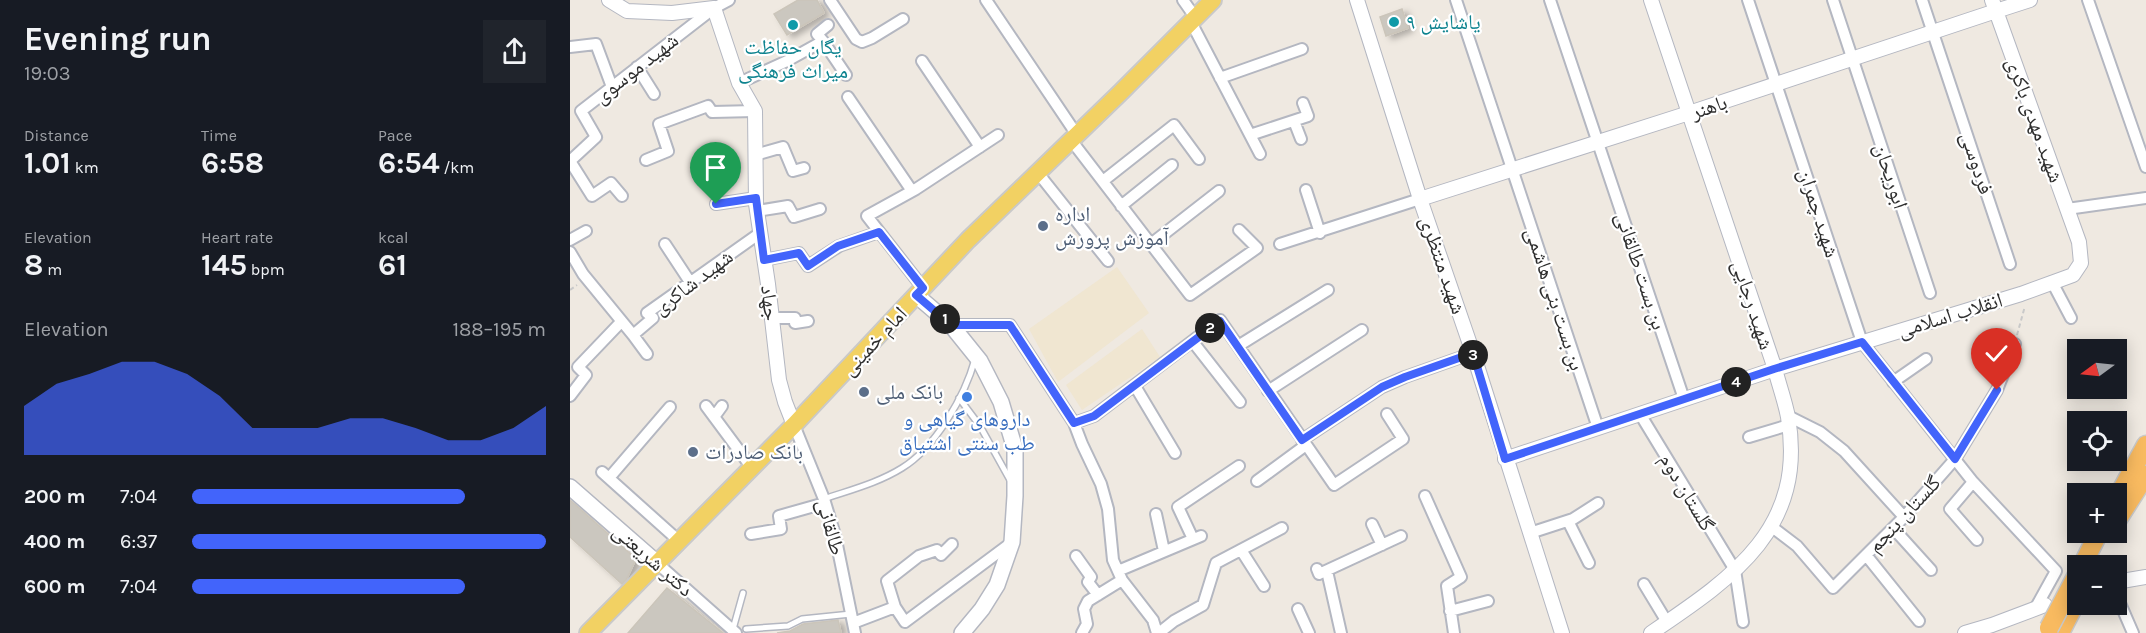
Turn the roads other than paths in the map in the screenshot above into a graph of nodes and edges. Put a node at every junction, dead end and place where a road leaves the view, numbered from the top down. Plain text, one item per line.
1 (609, 0) edge
2 (729, 0) edge
3 (830, 0) edge
4 (986, 0) edge
5 (1184, 0) edge
6 (1213, 0) edge
7 (1357, 0) edge
8 (1456, 0) edge
9 (1550, 0) edge
10 (1651, 0) edge
11 (1748, 0) edge
12 (1833, 0) edge
13 (1922, 0) edge
14 (2030, 0) edge
15 (2088, 0) edge
16 (712, 4) edge
17 (1994, 6) edge
18 (903, 19) dead end
19 (1193, 20) junction
20 (828, 25) dead end
21 (1933, 32) junction
22 (823, 40) junction
23 (570, 47) edge
24 (1302, 49) dead end
25 (1853, 59) junction
26 (922, 61) dead end
27 (637, 67) junction
28 (846, 75) dead end
29 (1220, 78) junction
30 (739, 83) junction
31 (1776, 84) junction
32 (612, 87) junction
33 (654, 94) dead end
34 (848, 97) dead end
35 (1303, 103) dead end
36 (576, 111) edge
37 (755, 111) junction
38 (1689, 113) junction
39 (1294, 121) junction
40 (998, 135) dead end
41 (1250, 135) junction
42 (1074, 138) junction
43 (1301, 139) dead end
44 (1598, 142) junction
45 (980, 147) junction
46 (1260, 154) dead end
47 (755, 155) junction
48 (1199, 159) dead end
49 (646, 160) dead end
50 (570, 161) edge
51 (1172, 165) dead end
52 (2146, 167) edge
53 (804, 168) dead end
54 (1512, 170) junction
55 (1038, 173) junction
56 (1103, 181) junction
57 (1306, 190) dead end
58 (912, 191) junction
59 (1219, 191) dead end
60 (622, 196) dead end
61 (2146, 198) edge
62 (1420, 199) junction
63 (716, 204) dead end
64 (756, 204) junction
65 (1121, 206) junction
66 (2067, 208) junction
67 (820, 209) dead end
68 (1239, 230) dead end
69 (586, 231) dead end
70 (879, 232) junction
71 (760, 233) junction
72 (1320, 233) junction
73 (570, 240) edge
74 (664, 244) dead end
75 (1150, 244) junction
76 (1280, 244) dead end
77 (570, 252) edge
78 (764, 260) junction
79 (1108, 261) dead end
80 (2080, 263) joint
81 (2010, 264) dead end
82 (690, 282) junction
83 (2052, 282) junction
84 (1328, 290) dead end
85 (920, 291) junction
86 (1930, 293) dead end
87 (772, 318) junction
88 (2071, 318) dead end
89 (808, 321) dead end
90 (621, 322) junction
91 (951, 325) junction
92 (1362, 330) dead end
93 (633, 335) junction
94 (1193, 342) junction
95 (1862, 342) junction
96 (2014, 344) road end
97 (1238, 346) junction
98 (1473, 353) junction
99 (647, 354) dead end
100 (975, 355) junction
101 (1926, 359) dead end
102 (1774, 369) junction
103 (1893, 382) junction
104 (1135, 386) junction
105 (1268, 391) junction
106 (570, 396) edge
107 (959, 398) junction
108 (1684, 399) junction
109 (1240, 402) dead end
110 (706, 406) dead end
111 (722, 406) dead end
112 (670, 407) dead end
113 (1387, 414) dead end
114 (1640, 414) junction
115 (714, 417) junction
116 (1789, 420) junction
117 (1074, 423) junction
118 (794, 425) junction
119 (1598, 428) junction
120 (1749, 437) dead end
121 (1304, 442) junction
122 (2146, 445) edge
123 (1175, 453) dead end
124 (1505, 459) junction
125 (1955, 459) junction
126 (1239, 466) dead end
127 (752, 468) junction
128 (2146, 475) edge
129 (1257, 481) dead end
130 (1973, 482) junction
131 (2125, 483) edge
132 (570, 487) edge
133 (1015, 490) junction
134 (1425, 496) dead end
135 (825, 501) junction
136 (1598, 503) dead end
137 (2127, 505) edge
138 (1156, 514) dead end
139 (1904, 517) junction
140 (1568, 521) junction
141 (1372, 524) dead end
142 (1772, 527) junction
143 (1282, 528) dead end
144 (1893, 528) junction
145 (1530, 533) junction
146 (751, 534) dead end
147 (1401, 536) dead end
148 (1977, 540) dead end
149 (679, 542) junction
150 (1012, 542) junction
151 (952, 544) dead end
152 (1382, 545) junction
153 (1240, 550) junction
154 (1164, 551) junction
155 (1866, 555) junction
156 (1076, 556) dead end
157 (657, 563) junction
158 (1589, 563) dead end
159 (1735, 570) junction
160 (1931, 570) dead end
161 (1120, 576) junction
162 (2146, 577) edge
163 (2127, 580) edge
164 (1644, 584) dead end
165 (1264, 586) dead end
166 (743, 593) dead end
167 (1098, 595) junction
168 (1488, 601) dead end
169 (2067, 603) edge
170 (895, 607) junction
171 (2040, 607) joint
172 (1298, 609) dead end
173 (1450, 611) junction
174 (2067, 612) edge
175 (2125, 615) edge
176 (1919, 621) dead end
177 (1667, 622) junction
178 (1743, 622) dead end
179 (853, 623) edge
180 (738, 631) edge
181 (2052, 631) edge
182 (588, 633) edge
183 (962, 633) edge
184 (1082, 633) edge
185 (1158, 633) edge
186 (1309, 633) edge
187 (1341, 633) edge
188 (1454, 633) edge
189 (1562, 633) edge
190 (1651, 633) edge
191 (1965, 633) edge
192 (2133, 633) edge

1 - 16 street
2 - 16 street, شهید موسوی
3 - 18 street
4 - 42 street
5 - 19 street
6 - 19 main road, امام خمینی
7 - 62 street, شهید منتظری
8 - 54 street, بن بست بنی هاشمی
9 - 44 street, بن بست طالقانی
10 - 38 street, شهید رجایی
11 - 31 street, شهید چمران
12 - 25 street, ابوریحان
13 - 21 street, فردوسی
14 - 17 street
15 - 52 street
16 - 27 street, شهید موسوی
16 - 30 street, جهاد
17 - 21 street, باهنر
17 - 66 street, شهید مهدی باکری
19 - 29 street
19 - 42 main road, امام خمینی
20 - 22 street
21 - 25 street, باهنر
21 - 81 street, فردوسی
22 - 28 street
22 - 30 street
23 - 32 street
24 - 29 street
25 - 31 street, باهنر
25 - 86 street, ابوریحان
26 - 45 street
27 - 32 street, شهید موسوی
27 - 33 street
29 - 41 street
30 - 37 street, جهاد
31 - 38 street, باهنر
31 - 95 street, شهید چمران
32 - 36 street, شهید موسوی
34 - 58 street
35 - 39 street
36 - 50 street, شهید موسوی
37 - 47 street, جهاد
37 - 49 street
38 - 44 street, باهنر
38 - 102 street, شهید رجایی
39 - 41 street
39 - 43 street
40 - 45 street
41 - 46 street
42 - 55 main road, امام خمینی
42 - 56 street
44 - 54 street, باهنر
44 - 108 street, بن بست طالقانی
45 - 58 street
47 - 53 street
47 - 64 street, جهاد
48 - 56 street
50 - 60 street
51 - 65 street
54 - 62 street, باهنر
54 - 119 street, بن بست بنی هاشمی
55 - 79 street
55 - 85 main road, امام خمینی
56 - 65 street
57 - 72 street
58 - 70 street
59 - 75 street
61 - 66 street
62 - 72 street
62 - 98 street, شهید منتظری
63 - 64 street
64 - 67 street
64 - 71 street, جهاد
65 - 75 street
66 - 80 street, شهید مهدی باکری
68 - 75 street
69 - 73 street
70 - 78 street
70 - 85 street
71 - 78 street, جهاد
71 - 82 street, شهید شاکری
72 - 76 street
74 - 82 street
77 - 90 street
78 - 87 street, جهاد
80 - 83 street, انقلاب اسلامی
82 - 93 street, شهید شاکری
83 - 88 street
83 - 95 street, انقلاب اسلامی
84 - 97 street
85 - 91 main road
85 - 118 main road, امام خمینی
87 - 89 street
87 - 118 street, جهاد
90 - 93 street
90 - 106 street
91 - 100 main road
91 - 117 street
92 - 105 street
93 - 99 street
94 - 97 street
94 - 104 street
94 - 109 street
95 - 102 street, انقلاب اسلامی
95 - 103 street, شهید چمران
96 - 125 street, گلستان پنجم
97 - 105 street
98 - 121 street
98 - 124 street, شهید منتظری
100 - 107 lane
100 - 133 main road
101 - 103 street
102 - 108 street, انقلاب اسلامی
102 - 116 street, شهید رجایی
103 - 125 street, شهید چمران
104 - 117 street
104 - 123 street
105 - 121 street
107 - 133 lane
107 - 135 lane
108 - 114 street, انقلاب اسلامی
110 - 115 street
111 - 115 street
112 - 149 street
113 - 121 street
114 - 119 street, انقلاب اسلامی
114 - 159 street, گلستان دوم
115 - 127 street
116 - 120 street
116 - 139 street
116 - 142 street, شهید رجایی
117 - 161 street
118 - 127 main road, امام خمینی
118 - 135 street, طالقانی
119 - 124 street, انقلاب اسلامی
121 - 129 street
122 - 131 highway
124 - 145 street, شهید منتظری
125 - 130 street, شهید چمران
125 - 139 street, گلستان پنجم
126 - 154 street
127 - 149 main road, امام خمینی
128 - 137 highway
130 - 148 street
130 - 171 street, شهید چمران
132 - 157 main road, دکتر شریعتی
133 - 150 main road
134 - 173 street
135 - 146 street
135 - 179 street, طالقانی
136 - 140 street
138 - 154 street
139 - 144 street, گلستان پنجم
140 - 145 street
140 - 158 street
141 - 152 street
142 - 155 street, گلستان پنجم
142 - 159 street, شهید رجایی
143 - 153 street
144 - 155 street, گلستان پنجم
144 - 160 street
145 - 189 street, شهید منتظری
147 - 152 street
149 - 157 main road, امام خمینی
150 - 170 street
150 - 183 main road
151 - 170 street
152 - 187 street
153 - 165 street
153 - 185 street
154 - 161 street
155 - 176 street
156 - 167 street
157 - 180 street, دکتر شریعتی
157 - 182 main road, امام خمینی
159 - 177 street, شهید رجایی
159 - 178 street
161 - 167 street
161 - 185 street
162 - 163 street
164 - 177 street
166 - 180 lane
167 - 184 street
168 - 173 street
169 - 181 highway, bridge
170 - 179 street
171 - 191 street
172 - 186 street
173 - 188 street
174 - 181 highway
175 - 192 street
177 - 190 street, شهید رجایی
179 - 180 lane

